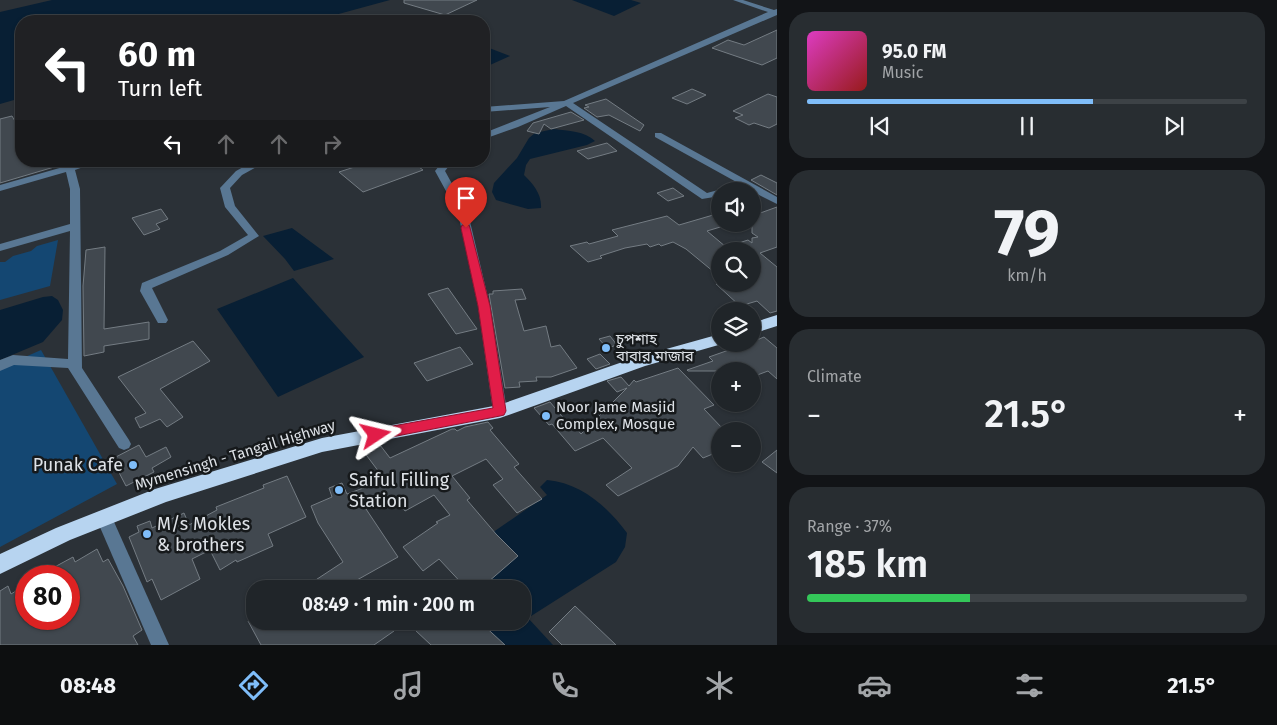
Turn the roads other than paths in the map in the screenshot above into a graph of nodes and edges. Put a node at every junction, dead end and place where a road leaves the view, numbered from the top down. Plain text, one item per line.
1 (736, 0) edge
2 (745, 0) edge
3 (776, 11) edge
4 (567, 103) junction
5 (490, 108) edge
6 (490, 134) edge
7 (658, 135) dead end
8 (74, 167) edge
9 (250, 167) edge
10 (443, 167) edge
11 (70, 168) junction
12 (744, 182) edge
13 (0, 188) edge
14 (761, 192) edge
15 (711, 196) edge
16 (777, 201) edge
17 (75, 226) junction
18 (0, 248) edge
19 (162, 320) dead end
20 (777, 320) edge
21 (761, 326) edge
22 (711, 342) edge
23 (74, 364) junction
24 (0, 366) edge
25 (500, 411) junction
26 (124, 444) dead end
27 (104, 518) junction
28 (0, 564) edge
29 (160, 645) edge

1 - 3 street
2 - 3 street
3 - 4 street
4 - 5 street
4 - 6 street
4 - 15 street
7 - 12 street
8 - 11 street
9 - 19 street
10 - 25 street
11 - 13 street
11 - 17 street
14 - 16 street
17 - 18 street
17 - 23 street
20 - 21 highway
22 - 25 highway, Mymensingh - Tangail Highway
23 - 24 street
23 - 26 street
25 - 27 highway, Mymensingh - Tangail Highway
27 - 28 highway, Mymensingh - Tangail Highway
27 - 29 street

